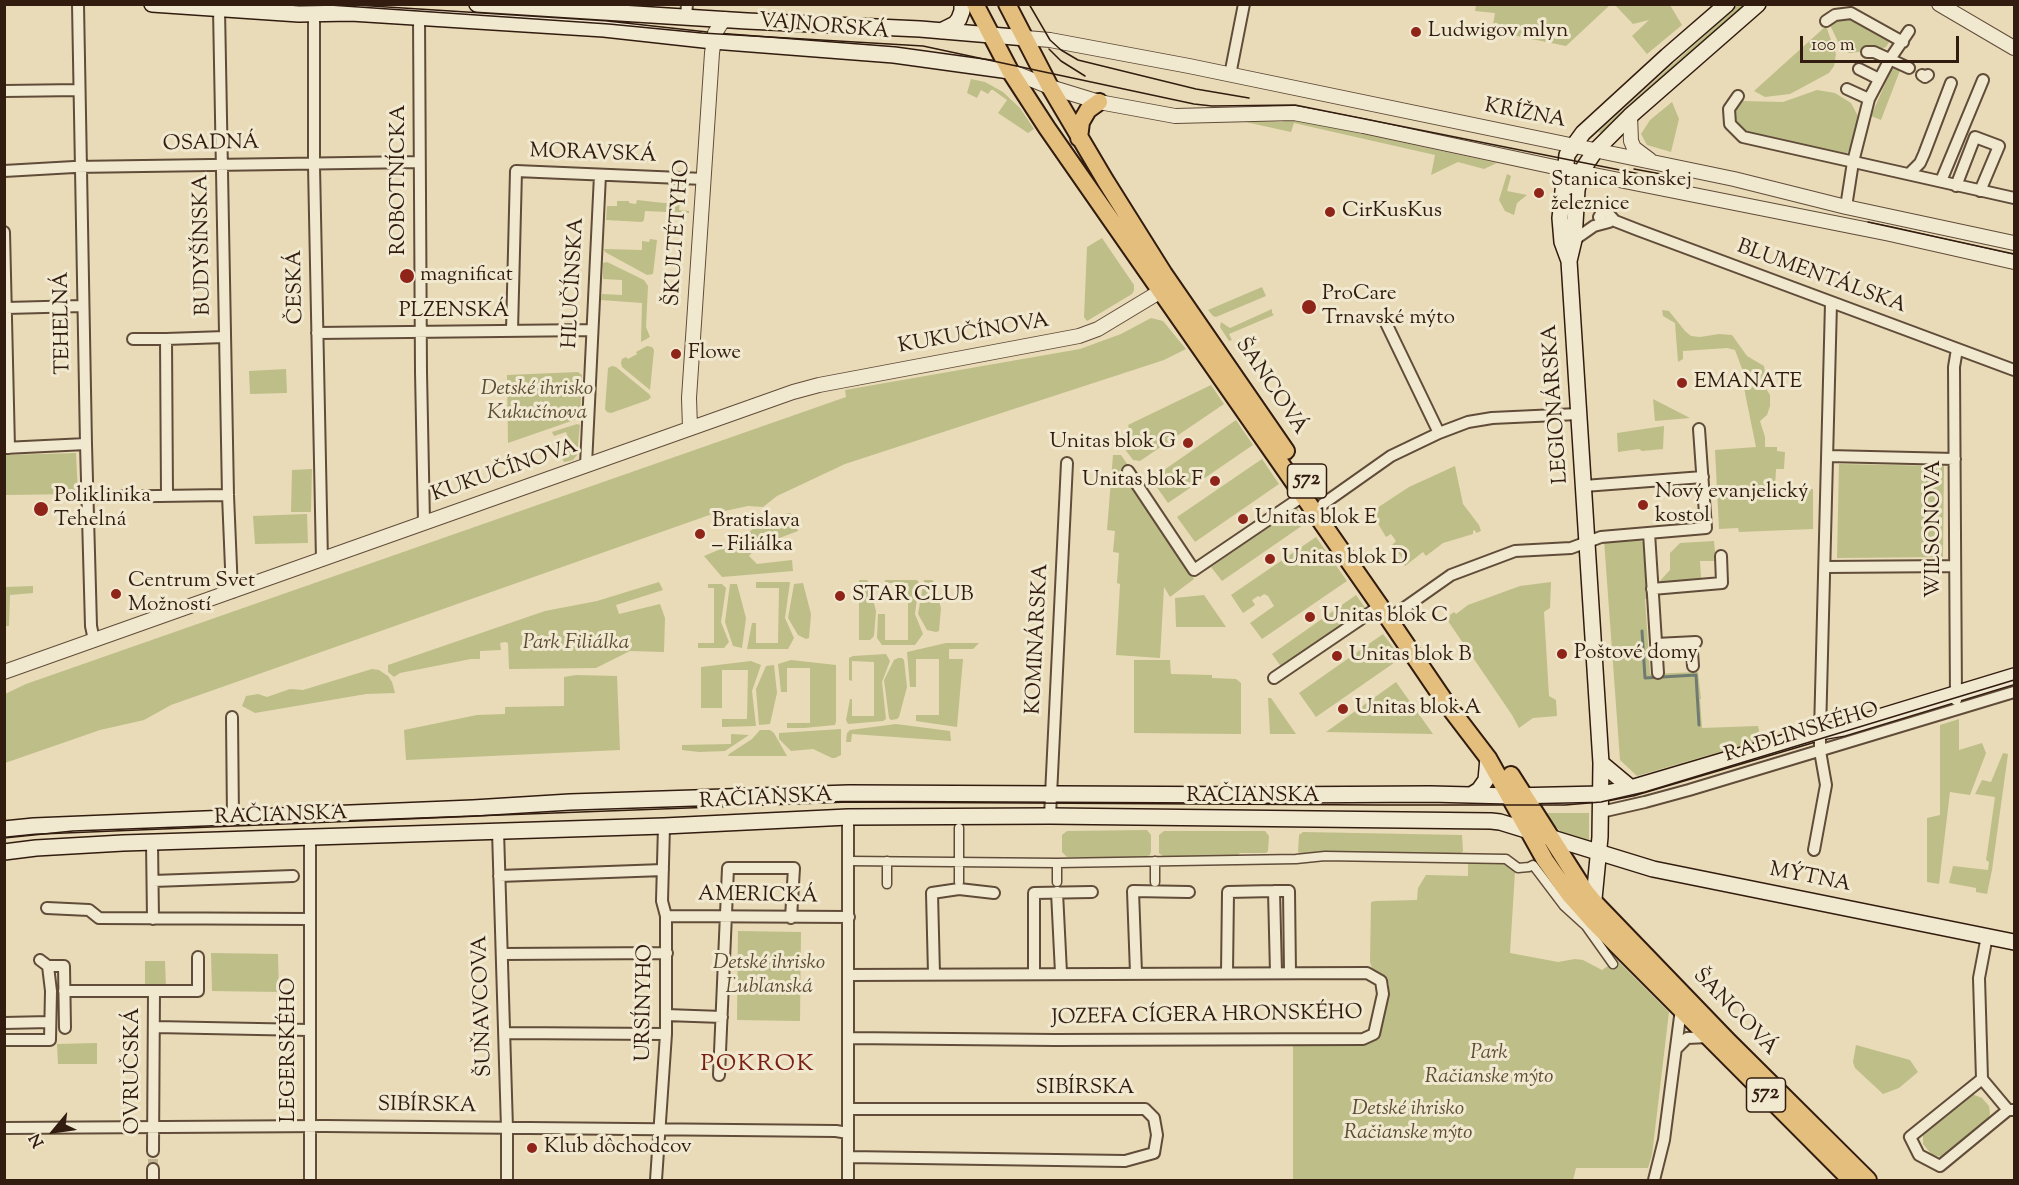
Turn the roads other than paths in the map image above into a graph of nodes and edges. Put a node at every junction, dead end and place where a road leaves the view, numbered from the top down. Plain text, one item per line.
1 (78, 4) edge
2 (477, 4) edge
3 (962, 4) edge
4 (975, 4) edge
5 (1007, 4) edge
6 (1244, 4) edge
7 (1727, 4) edge
8 (1758, 4) edge
9 (1939, 4) edge
10 (154, 5) edge
11 (205, 7) edge
12 (687, 11) edge
13 (314, 14) junction
14 (419, 17) junction
15 (724, 19) junction
16 (1826, 21) dead end
17 (941, 31) junction
18 (1909, 31) dead end
19 (991, 34) junction
20 (1026, 38) junction
21 (713, 41) junction
22 (1903, 42) junction
23 (2014, 48) edge
24 (1867, 52) dead end
25 (1890, 59) junction
26 (1909, 68) dead end
27 (1858, 69) dead end
28 (1010, 71) junction
29 (1230, 75) junction
30 (1879, 80) junction
31 (1983, 81) dead end
32 (1951, 83) dead end
33 (1050, 87) junction
34 (1847, 89) dead end
35 (79, 90) junction
36 (4, 91) edge
37 (1738, 96) dead end
38 (1869, 99) junction
39 (1099, 102) junction
40 (1630, 116) junction
41 (1079, 138) junction
42 (1572, 146) junction
43 (1595, 151) junction
44 (419, 162) junction
45 (1853, 162) junction
46 (314, 163) junction
47 (1654, 163) junction
48 (222, 164) junction
49 (80, 168) junction
50 (1564, 170) junction
51 (4, 171) edge
52 (1581, 172) junction
53 (1909, 174) junction
54 (600, 175) junction
55 (704, 179) junction
56 (1941, 181) junction
57 (1956, 186) junction
58 (1980, 191) junction
59 (2014, 198) edge
60 (1846, 207) junction
61 (4, 232) edge
62 (1574, 240) junction
63 (2014, 243) edge
64 (1569, 261) junction
65 (2014, 262) edge
66 (1161, 291) junction
67 (1831, 303) junction
68 (83, 306) junction
69 (6, 308) edge
70 (1385, 321) dead end
71 (421, 330) junction
72 (592, 330) junction
73 (512, 331) junction
74 (317, 333) junction
75 (225, 337) junction
76 (133, 339) dead end
77 (166, 339) junction
78 (1957, 350) junction
79 (2014, 370) edge
80 (1578, 414) junction
81 (690, 428) junction
82 (1699, 429) dead end
83 (1438, 433) junction
84 (86, 444) junction
85 (7, 448) edge
86 (1828, 456) junction
87 (1955, 459) junction
88 (1067, 463) dead end
89 (586, 465) junction
90 (1128, 471) dead end
91 (1703, 477) junction
92 (1584, 486) junction
93 (228, 495) junction
94 (167, 496) junction
95 (1303, 496) junction
96 (88, 497) junction
97 (1323, 504) junction
98 (424, 523) junction
99 (1649, 533) junction
100 (1588, 543) junction
101 (1721, 556) dead end
102 (322, 560) junction
103 (1955, 566) junction
104 (1826, 567) junction
105 (1652, 589) junction
106 (232, 592) junction
107 (1380, 606) junction
108 (1397, 612) junction
109 (94, 639) junction
110 (1696, 642) dead end
111 (1656, 644) junction
112 (1693, 666) dead end
113 (4, 672) edge
114 (1658, 674) dead end
115 (2014, 676) edge
116 (1275, 678) dead end
117 (2014, 692) edge
118 (1956, 702) junction
119 (232, 717) dead end
120 (1820, 732) junction
121 (1820, 751) junction
122 (1488, 758) junction
123 (1601, 763) junction
124 (1631, 788) junction
125 (1051, 794) junction
126 (1602, 794) junction
127 (1471, 795) junction
128 (1517, 796) junction
129 (1601, 812) junction
130 (1050, 816) junction
131 (848, 817) junction
132 (233, 819) junction
133 (664, 826) junction
134 (959, 828) dead end
135 (4, 829) edge
136 (498, 831) junction
137 (1529, 832) junction
138 (310, 837) junction
139 (1550, 838) junction
140 (152, 842) junction
141 (1814, 850) dead end
142 (4, 852) edge
143 (1599, 853) junction
144 (849, 861) junction
145 (887, 861) junction
146 (1155, 861) junction
147 (959, 862) junction
148 (1057, 863) junction
149 (663, 870) junction
150 (293, 876) dead end
151 (499, 876) junction
152 (153, 881) junction
153 (959, 882) dead end
154 (1155, 882) dead end
155 (887, 884) dead end
156 (1057, 887) junction
157 (1274, 891) junction
158 (994, 892) dead end
159 (1092, 892) dead end
160 (1189, 892) dead end
161 (47, 908) dead end
162 (1593, 910) junction
163 (666, 916) junction
164 (726, 917) junction
165 (849, 917) junction
166 (791, 918) junction
167 (153, 919) junction
168 (309, 919) junction
169 (1987, 936) junction
170 (2014, 942) edge
171 (667, 953) junction
172 (502, 954) junction
173 (198, 957) dead end
174 (1613, 964) dead end
175 (1136, 973) junction
176 (1227, 973) junction
177 (1276, 973) junction
178 (1290, 973) junction
179 (934, 974) junction
180 (1034, 974) junction
181 (1061, 974) junction
182 (848, 975) junction
183 (64, 991) junction
184 (154, 991) junction
185 (1681, 1010) junction
186 (666, 1015) junction
187 (722, 1017) junction
188 (49, 1022) junction
189 (4, 1023) edge
190 (65, 1028) dead end
191 (154, 1028) junction
192 (309, 1030) junction
193 (504, 1033) junction
194 (666, 1034) junction
195 (1708, 1037) junction
196 (848, 1038) junction
197 (4, 1040) edge
198 (1676, 1049) junction
199 (719, 1076) dead end
200 (1982, 1079) junction
201 (848, 1109) junction
202 (2011, 1110) edge
203 (153, 1126) junction
204 (310, 1127) junction
205 (4, 1128) edge
206 (507, 1128) junction
207 (661, 1130) junction
208 (848, 1134) junction
209 (153, 1151) tunnel mouth
210 (848, 1157) junction
211 (310, 1180) edge
212 (507, 1180) edge
213 (656, 1180) edge
214 (848, 1180) edge
215 (1653, 1180) edge
216 (1851, 1180) edge
217 (1868, 1180) edge

1 - 35 street, TEHELNÁ
2 - 12 main road, VAJNORSKÁ
3 - 17 main road
4 - 19 main road, 572
5 - 20 main road, 572
6 - 29 street
7 - 42 main road
8 - 40 main road, LEGIONÁRSKA
9 - 23 street
10 - 11 main road, VAJNORSKÁ
11 - 13 main road, VAJNORSKÁ
11 - 48 street, BUDYŠÍNSKA
12 - 15 main road, VAJNORSKÁ
13 - 14 main road, VAJNORSKÁ
13 - 46 street, ČESKÁ
14 - 21 main road, VAJNORSKÁ
14 - 44 street, ROBOTNÍCKA
15 - 17 main road, VAJNORSKÁ
15 - 21 street
16 - 22 street
17 - 19 main road, VAJNORSKÁ
18 - 22 street
19 - 20 main road, VAJNORSKÁ
19 - 28 main road, 572
20 - 29 street, KRÍŽNA
20 - 33 main road, 572
21 - 28 main road, VAJNORSKÁ
21 - 55 street, ŠKULTÉTYHO
22 - 25 street
24 - 25 street
25 - 26 street
25 - 30 street
27 - 30 street
28 - 33 street, KRÍŽNA
28 - 66 main road, ŠANCOVÁ / 572
29 - 42 street, KRÍŽNA
30 - 38 street
31 - 56 street
32 - 53 street
33 - 39 street, KRÍŽNA
33 - 41 main road, ŠANCOVÁ / 572
34 - 38 street
35 - 36 street
35 - 49 street, TEHELNÁ
37 - 45 street
38 - 45 street
39 - 41 main road
39 - 50 street, KRÍŽNA
40 - 43 main road, LEGIONÁRSKA
40 - 47 street
41 - 97 main road, ŠANCOVÁ / 572
42 - 43 street, KRÍŽNA
42 - 50 main road, LEGIONÁRSKA
43 - 47 street, KRÍŽNA
43 - 52 main road, LEGIONÁRSKA
44 - 46 street, OSADNÁ
44 - 71 street, ROBOTNÍCKA
45 - 53 street
45 - 60 street
46 - 48 street, OSADNÁ
46 - 74 street, ČESKÁ
47 - 60 street, KRÍŽNA
48 - 49 street, OSADNÁ
48 - 75 street, BUDYŠÍNSKA
49 - 51 street, OSADNÁ
49 - 68 street, TEHELNÁ
50 - 52 street, KRÍŽNA
50 - 64 main road, LEGIONÁRSKA
52 - 62 main road, LEGIONÁRSKA
52 - 65 street, KRÍŽNA
53 - 56 street
54 - 55 street, MORAVSKÁ
54 - 72 street, HLUČÍNSKA
54 - 73 street, MORAVSKÁ
55 - 81 street, ŠKULTÉTYHO
56 - 57 street
57 - 58 street
57 - 58 street
58 - 59 street
60 - 63 street, KRÍŽNA
61 - 69 street
62 - 64 main road, LEGIONÁRSKA
62 - 67 street, BLUMENTÁLSKA
64 - 80 main road, LEGIONÁRSKA
66 - 81 street, KUKUČÍNOVA
66 - 95 main road, ŠANCOVÁ / 572
67 - 78 street, BLUMENTÁLSKA
67 - 86 street
68 - 69 street
68 - 84 street, TEHELNÁ
69 - 85 street
70 - 83 street
71 - 73 street, PLZENSKÁ
71 - 74 street, PLZENSKÁ
71 - 98 street, ROBOTNÍCKA
72 - 73 street, PLZENSKÁ
72 - 89 street, HLUČÍNSKA
74 - 102 street, ČESKÁ
75 - 77 street, BUDYŠÍNSKA
75 - 93 street, BUDYŠÍNSKA
76 - 77 street, BUDYŠÍNSKA
77 - 94 street
78 - 79 street, BLUMENTÁLSKA
78 - 87 street, WILSONOVA
80 - 83 street
80 - 92 main road, LEGIONÁRSKA
81 - 89 street, KUKUČÍNOVA
82 - 91 street
83 - 97 street
84 - 85 street
84 - 96 street, TEHELNÁ
86 - 87 street
86 - 104 street
87 - 103 street, WILSONOVA
88 - 125 street, KOMINÁRSKA
89 - 98 street, KUKUČÍNOVA
90 - 95 street
91 - 92 street
91 - 99 street
92 - 100 main road, LEGIONÁRSKA
93 - 94 street
93 - 106 street, BUDYŠÍNSKA
94 - 96 street
95 - 107 main road, ŠANCOVÁ / 572
96 - 109 street, TEHELNÁ
97 - 108 main road, ŠANCOVÁ / 572
98 - 102 street, KUKUČÍNOVA
99 - 100 street
99 - 105 street
100 - 108 street
100 - 123 main road, LEGIONÁRSKA
101 - 105 street
102 - 106 street, KUKUČÍNOVA
103 - 104 street
103 - 118 street, WILSONOVA
104 - 120 street
105 - 111 street
106 - 109 street, KUKUČÍNOVA
107 - 116 street
107 - 122 main road, ŠANCOVÁ / 572
108 - 128 main road, ŠANCOVÁ / 572
109 - 113 street, KUKUČÍNOVA
110 - 111 street
111 - 112 street
111 - 114 street
115 - 118 main road, RADLINSKÉHO
117 - 118 street, RADLINSKÉHO
118 - 120 main road, RADLINSKÉHO
118 - 121 street, RADLINSKÉHO
119 - 132 street
120 - 121 street
120 - 124 main road, RADLINSKÉHO
121 - 129 street, RADLINSKÉHO
121 - 141 street
122 - 127 main road
122 - 128 main road, ŠANCOVÁ / 572
123 - 124 main road
123 - 126 main road, LEGIONÁRSKA
124 - 126 main road, RADLINSKÉHO
125 - 127 main road, RAČIANSKA
125 - 130 street, KOMINÁRSKA
125 - 132 main road, RAČIANSKA
126 - 128 main road, RADLINSKÉHO
126 - 129 main road, LEGIONÁRSKA
127 - 128 main road, RAČIANSKA
128 - 137 main road, 572
128 - 139 main road, 572
129 - 143 main road, LEGIONÁRSKA
130 - 131 main road, RAČIANSKA
130 - 137 main road, RAČIANSKA
131 - 133 main road, RAČIANSKA
131 - 144 street
132 - 135 main road, RAČIANSKA
133 - 136 main road, RAČIANSKA
133 - 149 street, URSÍNYHO
134 - 147 street
136 - 138 main road, RAČIANSKA
136 - 151 street, ŠUŇAVCOVA
137 - 139 main road, RAČIANSKA
137 - 162 main road, 572
138 - 140 main road, RAČIANSKA
138 - 168 street, LEGERSKÉHO
139 - 143 main road, MÝTNA
139 - 162 main road, 572
140 - 142 main road, RAČIANSKA
140 - 152 street
143 - 162 main road, LEGIONÁRSKA
143 - 169 main road, MÝTNA
144 - 145 street
144 - 165 street
145 - 147 street
145 - 155 street
146 - 148 street
146 - 154 street
146 - 174 street
147 - 148 street
147 - 153 street
148 - 156 street
149 - 151 street
149 - 163 street, URSÍNYHO
150 - 152 street
151 - 172 street, ŠUŇAVCOVA
152 - 167 street
156 - 159 street
156 - 180 street
156 - 181 street
157 - 176 street
157 - 177 street
157 - 178 street
158 - 179 street
160 - 175 street
161 - 167 street
162 - 185 main road, ŠANCOVÁ / 572
162 - 217 main road, ŠANCOVÁ / 572
163 - 164 street, AMERICKÁ
163 - 171 street, URSÍNYHO
164 - 166 street, AMERICKÁ
164 - 166 street
164 - 187 street
165 - 166 street, AMERICKÁ
165 - 182 street
167 - 168 street
168 - 192 street, LEGERSKÉHO
169 - 170 main road, MÝTNA
169 - 200 street
171 - 172 street
171 - 186 street, URSÍNYHO
172 - 193 street, ŠUŇAVCOVA
173 - 184 street
175 - 176 street, JOZEFA CÍGERA HRONSKÉHO
175 - 181 street, JOZEFA CÍGERA HRONSKÉHO
176 - 177 street, JOZEFA CÍGERA HRONSKÉHO
177 - 178 street, JOZEFA CÍGERA HRONSKÉHO
178 - 196 street, JOZEFA CÍGERA HRONSKÉHO
179 - 180 street, JOZEFA CÍGERA HRONSKÉHO
179 - 182 street, JOZEFA CÍGERA HRONSKÉHO
180 - 181 street, JOZEFA CÍGERA HRONSKÉHO
182 - 196 street
183 - 184 street
183 - 188 street
183 - 190 street
184 - 191 street, OVRUČSKÁ
185 - 195 main road, ŠANCOVÁ / 572
185 - 198 street
186 - 187 street
186 - 194 street, URSÍNYHO
187 - 199 street
188 - 189 street
188 - 197 street
191 - 192 street
191 - 203 street, OVRUČSKÁ
192 - 204 street, LEGERSKÉHO
193 - 194 street
193 - 206 street, ŠUŇAVCOVA
194 - 207 street, URSÍNYHO
195 - 198 street
195 - 216 main road, ŠANCOVÁ / 572
196 - 201 street
198 - 215 street
200 - 202 street
200 - 202 street
201 - 208 street
201 - 210 street, SIBÍRSKA
203 - 204 street, SIBÍRSKA
203 - 205 street, SIBÍRSKA
203 - 209 street, OVRUČSKÁ
204 - 206 street, SIBÍRSKA
204 - 211 street, LEGERSKÉHO
206 - 207 street, SIBÍRSKA
206 - 212 street, ŠUŇAVCOVA
207 - 208 street, SIBÍRSKA
207 - 213 street, URSÍNYHO
208 - 210 street
210 - 214 street

